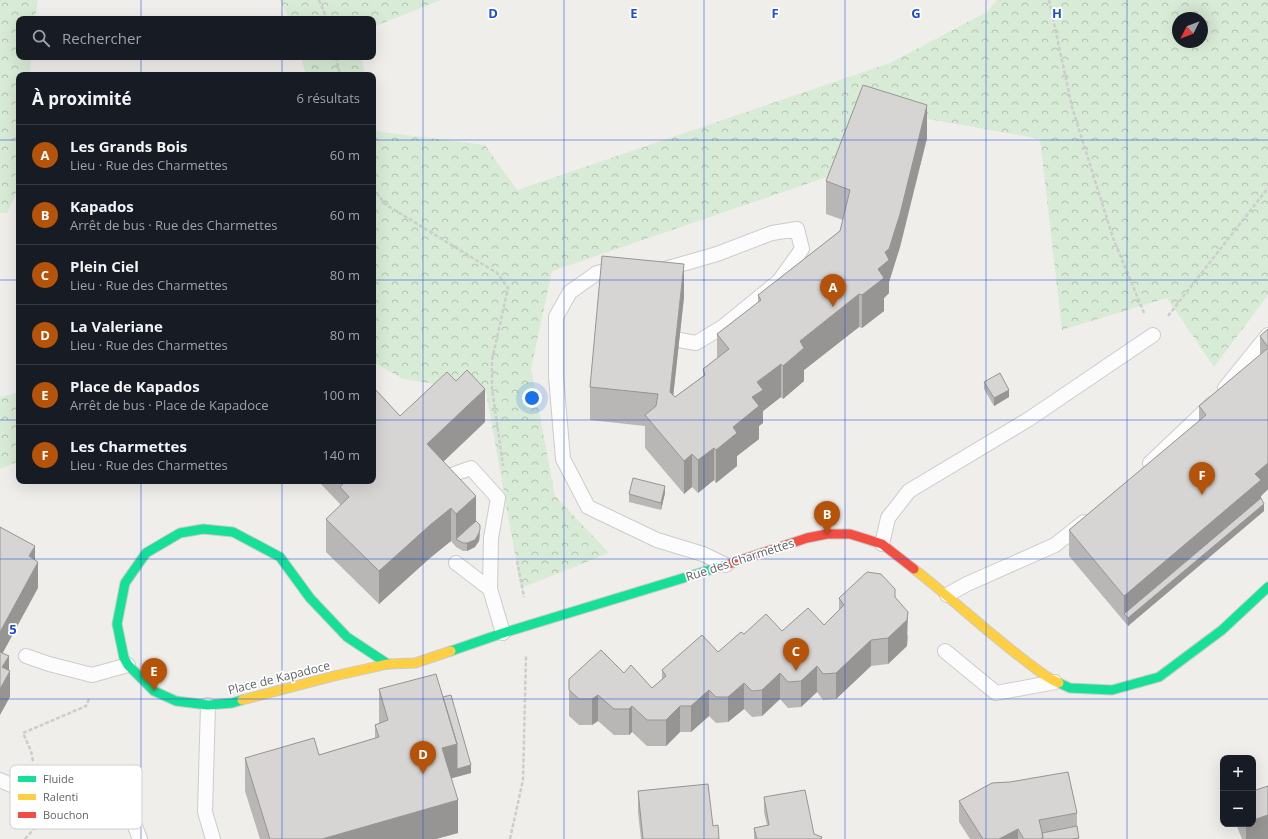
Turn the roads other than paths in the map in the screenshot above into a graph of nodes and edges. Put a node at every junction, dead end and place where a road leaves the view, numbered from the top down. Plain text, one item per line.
1 (633, 264) edge
2 (652, 269) edge
3 (1153, 335) road end
4 (1268, 335) edge
5 (647, 339) edge
6 (1142, 471) edge
7 (443, 478) edge
8 (1096, 512) edge
9 (882, 544) junction
10 (456, 563) dead end
11 (726, 565) junction
12 (1268, 587) edge
13 (490, 589) junction
14 (947, 595) junction
15 (502, 633) junction
16 (945, 651) dead end
17 (26, 656) dead end
18 (388, 664) junction
19 (128, 665) junction
20 (1055, 682) junction
21 (208, 705) junction
22 (0, 780) edge
23 (10, 785) edge
24 (136, 829) edge
25 (140, 839) edge
26 (213, 839) edge

1 - 11 lane
2 - 5 lane
3 - 9 lane
4 - 6 lane
7 - 13 lane
8 - 14 lane
9 - 11 street, Rue des Charmettes
9 - 14 street, Rue des Charmettes
10 - 13 lane
11 - 15 street, Rue des Charmettes
12 - 20 street, Rue des Charmettes
13 - 15 lane
14 - 20 street, Rue des Charmettes
15 - 18 street, Rue des Charmettes
16 - 20 lane, Rue des Charmettes
17 - 19 lane
18 - 19 street, Place de Kapadoce
18 - 21 street, Place de Kapadoce
19 - 21 street, Place de Kapadoce
21 - 26 lane
22 - 23 lane
24 - 25 lane

